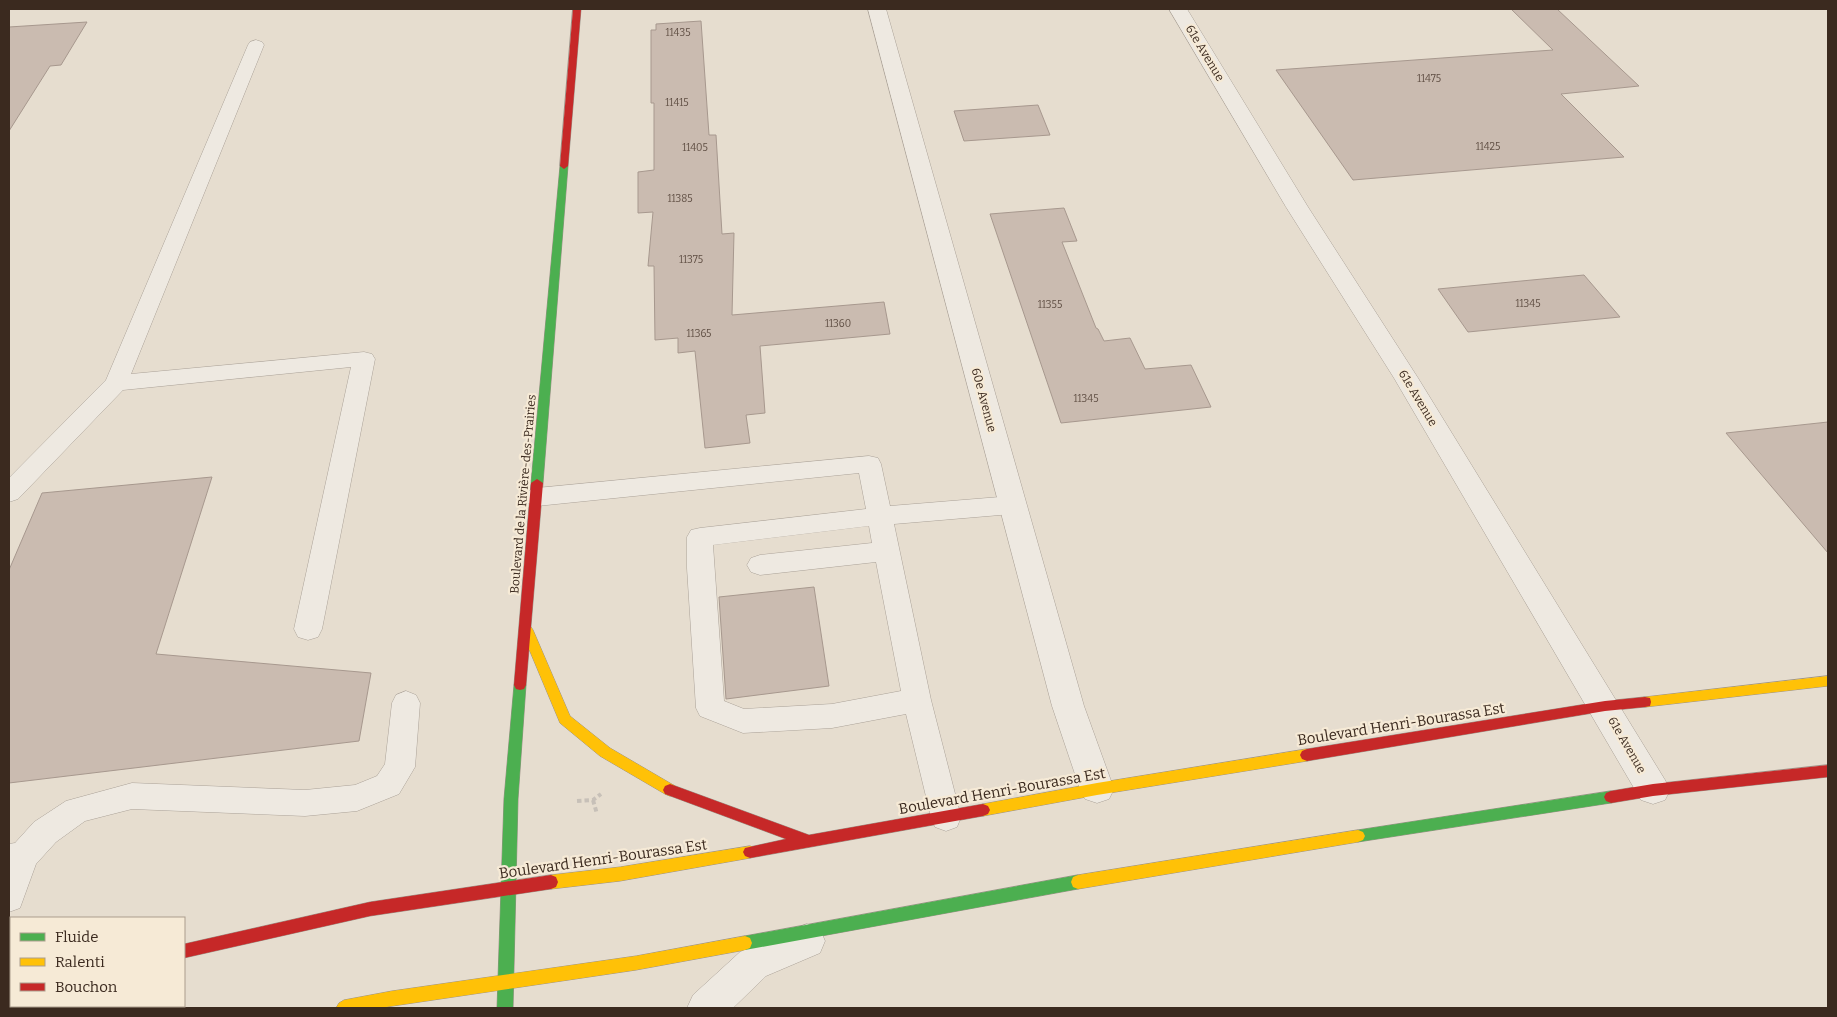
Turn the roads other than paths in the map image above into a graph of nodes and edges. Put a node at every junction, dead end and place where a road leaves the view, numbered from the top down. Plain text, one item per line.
1 (577, 9) edge
2 (877, 9) edge
3 (1178, 9) edge
4 (256, 45) dead end
5 (116, 383) junction
6 (9, 493) edge
7 (537, 497) junction
8 (1012, 505) junction
9 (880, 516) junction
10 (888, 551) junction
11 (760, 565) dead end
12 (526, 627) junction
13 (308, 629) dead end
14 (1828, 681) edge
15 (917, 700) junction
16 (406, 703) dead end
17 (1605, 706) junction
18 (1828, 771) edge
19 (1097, 789) junction
20 (1653, 790) junction
21 (946, 817) junction
22 (811, 842) junction
23 (16, 857) edge
24 (510, 888) junction
25 (9, 896) edge
26 (846, 924) junction
27 (185, 950) edge
28 (506, 983) junction
29 (344, 1008) edge
30 (505, 1008) edge
31 (706, 1008) edge

1 - 7 main road, Boulevard de la Rivière-des-Prairies
2 - 8 street, 60e Avenue
3 - 17 street, 61e Avenue
4 - 5 lane
5 - 6 lane
5 - 13 lane
7 - 9 lane
7 - 12 main road, Boulevard de la Rivière-des-Prairies
8 - 9 lane
8 - 19 street, 60e Avenue
9 - 10 lane
9 - 15 lane
10 - 11 lane
10 - 15 lane
12 - 22 main road
12 - 24 main road, Boulevard de la Rivière-des-Prairies
14 - 17 main road, Boulevard Henri-Bourassa Est
15 - 21 lane
16 - 23 lane
17 - 19 main road, Boulevard Henri-Bourassa Est
17 - 20 street, 61e Avenue
18 - 20 main road
19 - 21 main road, Boulevard Henri-Bourassa Est
20 - 26 main road
21 - 22 main road, Boulevard Henri-Bourassa Est
22 - 24 main road, Boulevard Henri-Bourassa Est
23 - 25 lane
24 - 27 main road, Boulevard Henri-Bourassa Est
24 - 28 main road, Boulevard de la Rivière-des-Prairies
26 - 28 main road
26 - 31 street
28 - 29 main road
28 - 30 main road, Boulevard de la Rivière-des-Prairies

